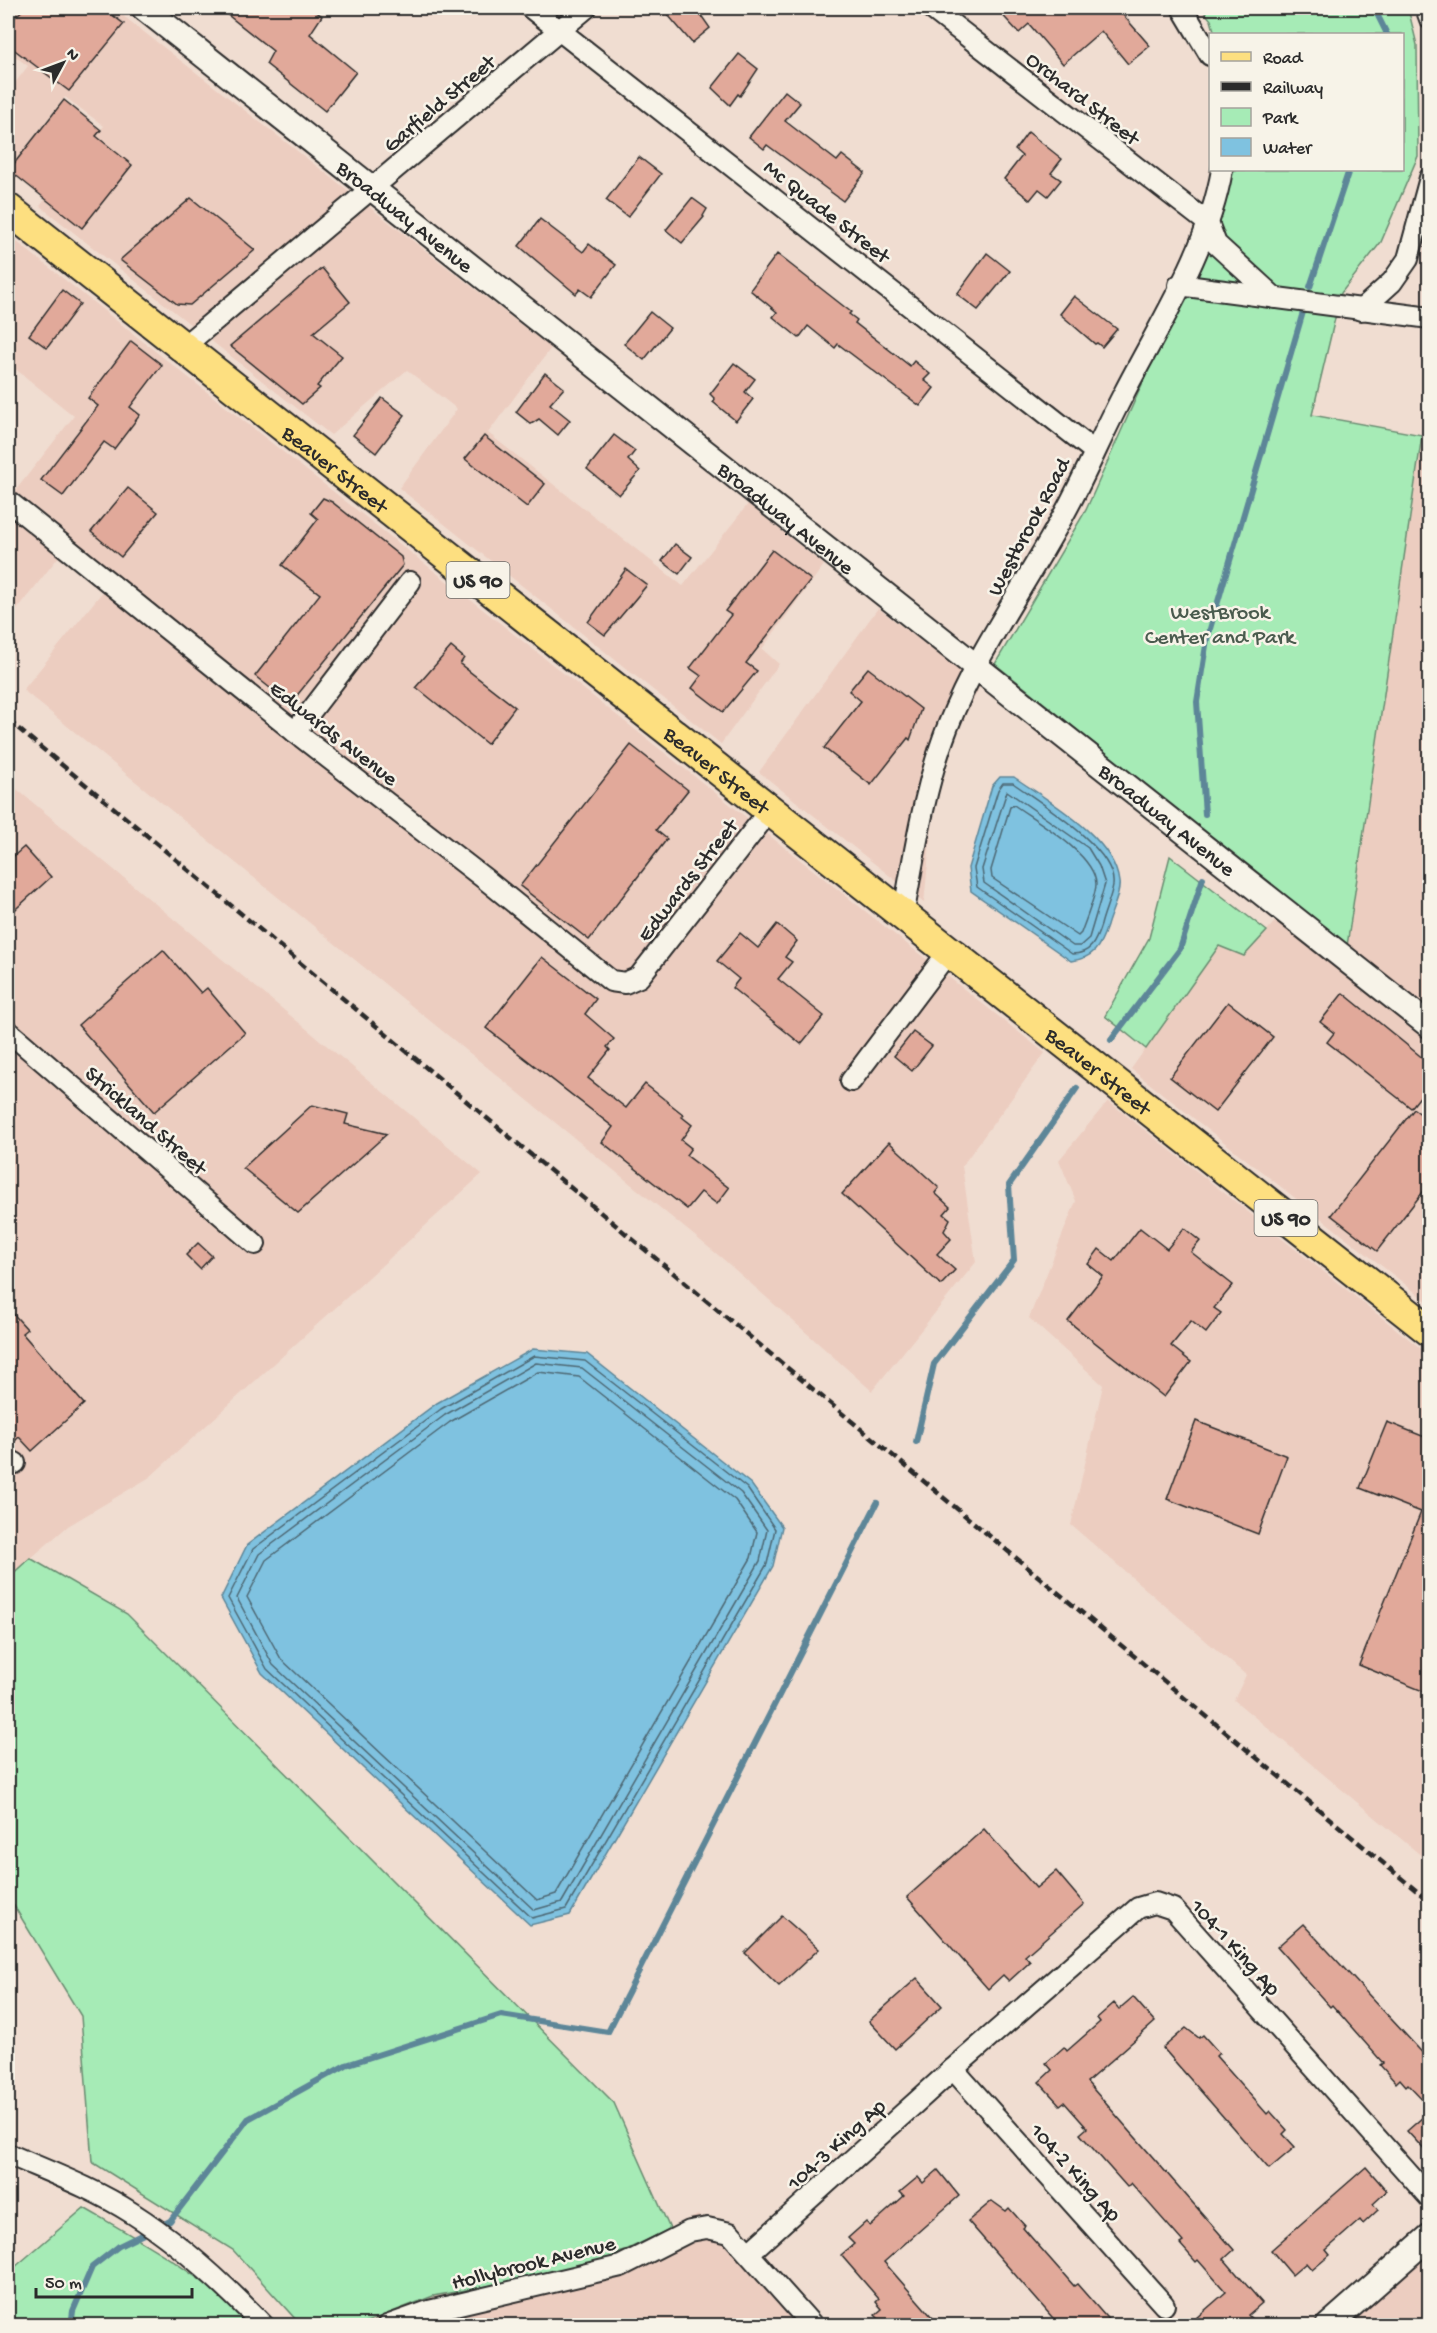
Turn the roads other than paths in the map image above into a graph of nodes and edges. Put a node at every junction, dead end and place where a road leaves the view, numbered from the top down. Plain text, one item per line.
1 (144, 8) edge
2 (531, 8) edge
3 (586, 8) edge
4 (931, 8) edge
5 (1182, 8) edge
6 (1426, 8) edge
7 (1430, 19) edge
8 (560, 30) junction
9 (1209, 53) edge
10 (1222, 171) edge
11 (1430, 178) edge
12 (372, 189) junction
13 (8, 208) edge
14 (1208, 223) junction
15 (1179, 285) junction
16 (1275, 298) junction
17 (1361, 310) junction
18 (1430, 318) edge
19 (183, 347) junction
20 (1094, 450) junction
21 (8, 501) edge
22 (410, 582) dead end
23 (977, 665) junction
24 (295, 732) junction
25 (770, 810) junction
26 (903, 915) junction
27 (949, 951) junction
28 (639, 977) joint
29 (1430, 1026) edge
30 (8, 1031) edge
31 (851, 1080) dead end
32 (255, 1244) dead end
33 (1430, 1331) edge
34 (953, 2069) junction
35 (8, 2154) edge
36 (1430, 2198) edge
37 (1430, 2236) edge
38 (749, 2253) junction
39 (1164, 2305) dead end
40 (264, 2325) edge
41 (387, 2325) edge
42 (813, 2325) edge
43 (1328, 2325) edge

1 - 12 street, Broadway Avenue
2 - 8 street, Mc Quade Street
3 - 8 street, Garfield Street
4 - 14 street, Orchard Street
5 - 9 street
6 - 7 street
8 - 12 street, Garfield Street
8 - 20 street, Mc Quade Street
10 - 14 street, Westbrook Road
11 - 17 street
12 - 19 street, Garfield Street
12 - 23 street, Broadway Avenue
13 - 19 main road, Beaver Street / US 90
14 - 15 street, Westbrook Road
14 - 16 street
15 - 16 street
15 - 20 street, Westbrook Road
16 - 17 street
17 - 18 street
19 - 25 main road, Beaver Street / US 90
20 - 23 street, Westbrook Road
21 - 24 street, Edwards Avenue
22 - 24 street
23 - 26 street, Westbrook Road
23 - 29 street, Broadway Avenue
24 - 28 street, Edwards Avenue
25 - 26 main road, Beaver Street / US 90
25 - 28 street, Edwards Street
26 - 27 main road, Beaver Street / US 90
27 - 31 street
27 - 33 main road, Beaver Street / US 90
30 - 32 street, Strickland Street
34 - 36 street, 104-1 King Ap
34 - 38 street, 104-3 King Ap
34 - 39 street, 104-2 King Ap
35 - 40 street
37 - 43 street
38 - 41 street, Hollybrook Avenue
38 - 42 street, Hollybrook Avenue

